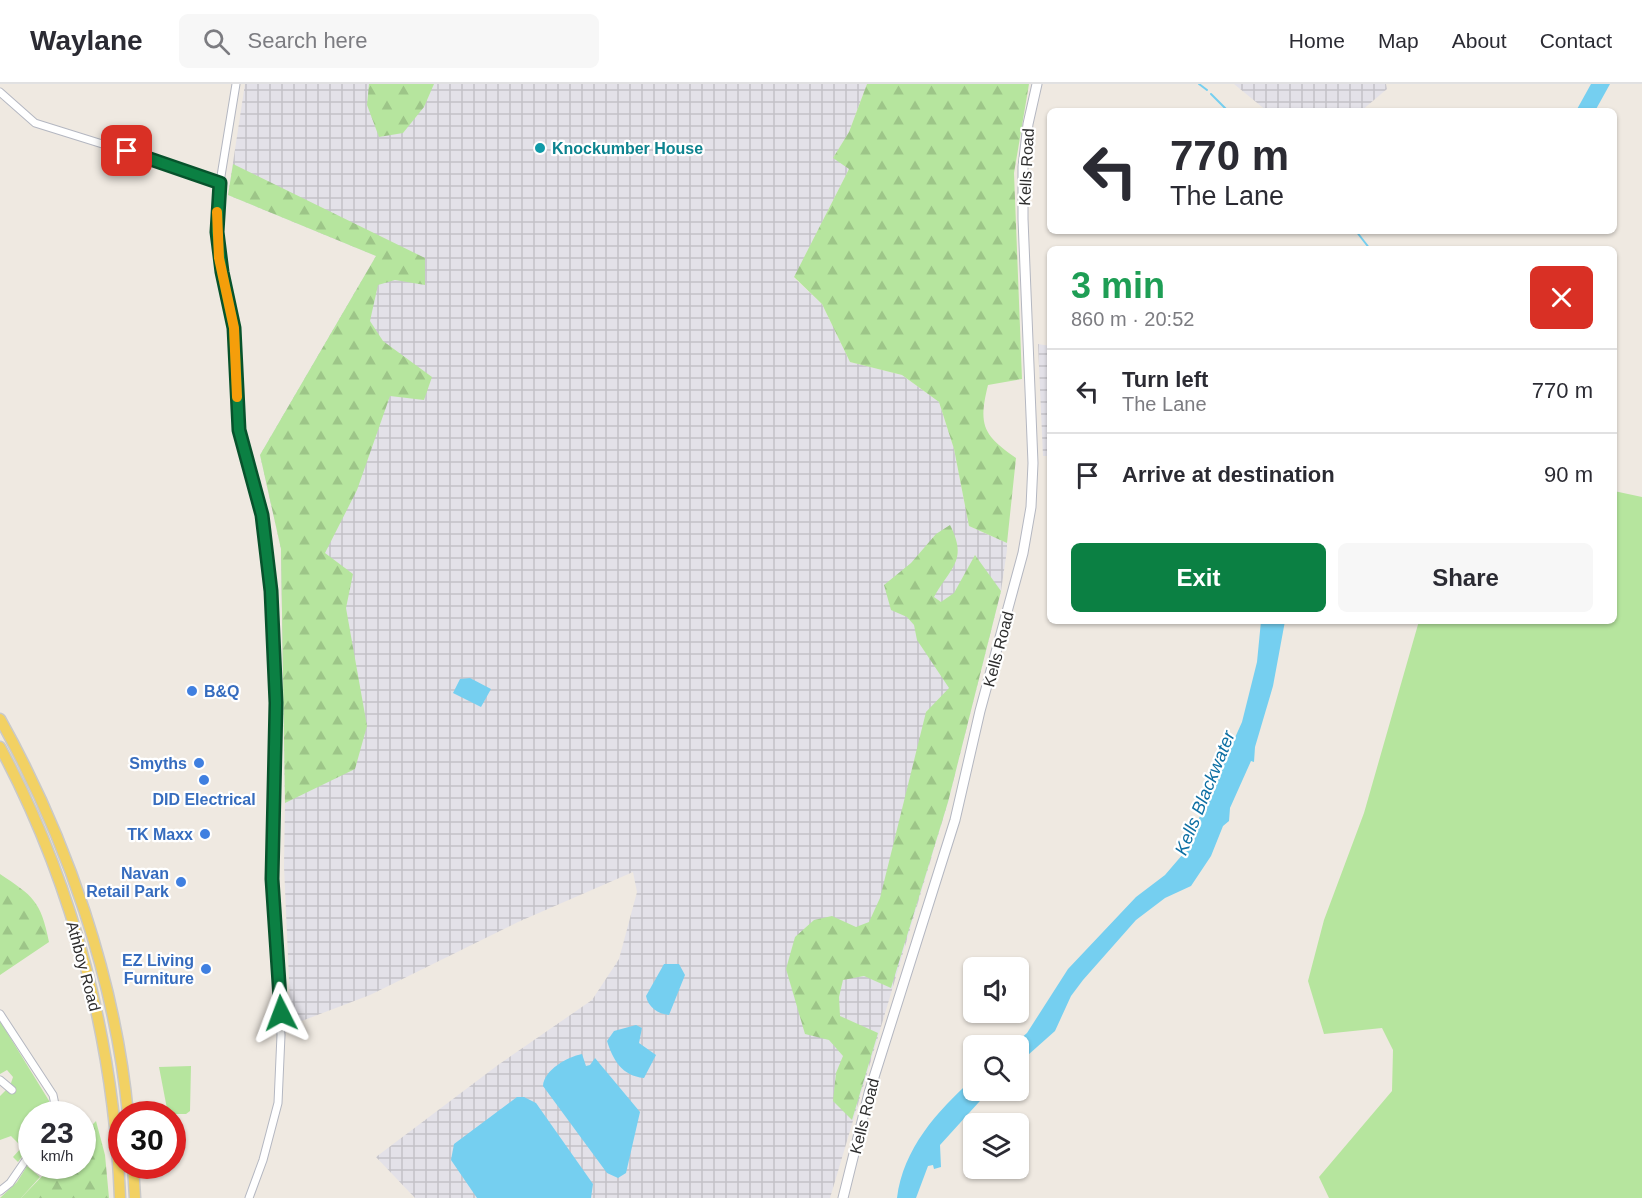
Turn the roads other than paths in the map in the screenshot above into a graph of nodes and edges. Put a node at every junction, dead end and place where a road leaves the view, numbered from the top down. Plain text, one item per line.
1 (236, 84) edge
2 (1037, 84) edge
3 (0, 92) edge
4 (220, 183) junction
5 (0, 719) edge
6 (0, 747) edge
7 (0, 1014) edge
8 (0, 1080) edge
9 (12, 1090) dead end
10 (54, 1101) edge
11 (126, 1101) edge
12 (18, 1171) edge
13 (134, 1179) edge
14 (0, 1191) edge
15 (120, 1198) edge
16 (135, 1198) edge
17 (249, 1198) edge
18 (843, 1198) edge

1 - 4 street
2 - 18 main road, Kells Road
3 - 4 street
4 - 17 street
5 - 11 main road, Athboy Road
6 - 15 main road, Athboy Road
7 - 10 street
8 - 9 street
12 - 14 street
13 - 16 main road

